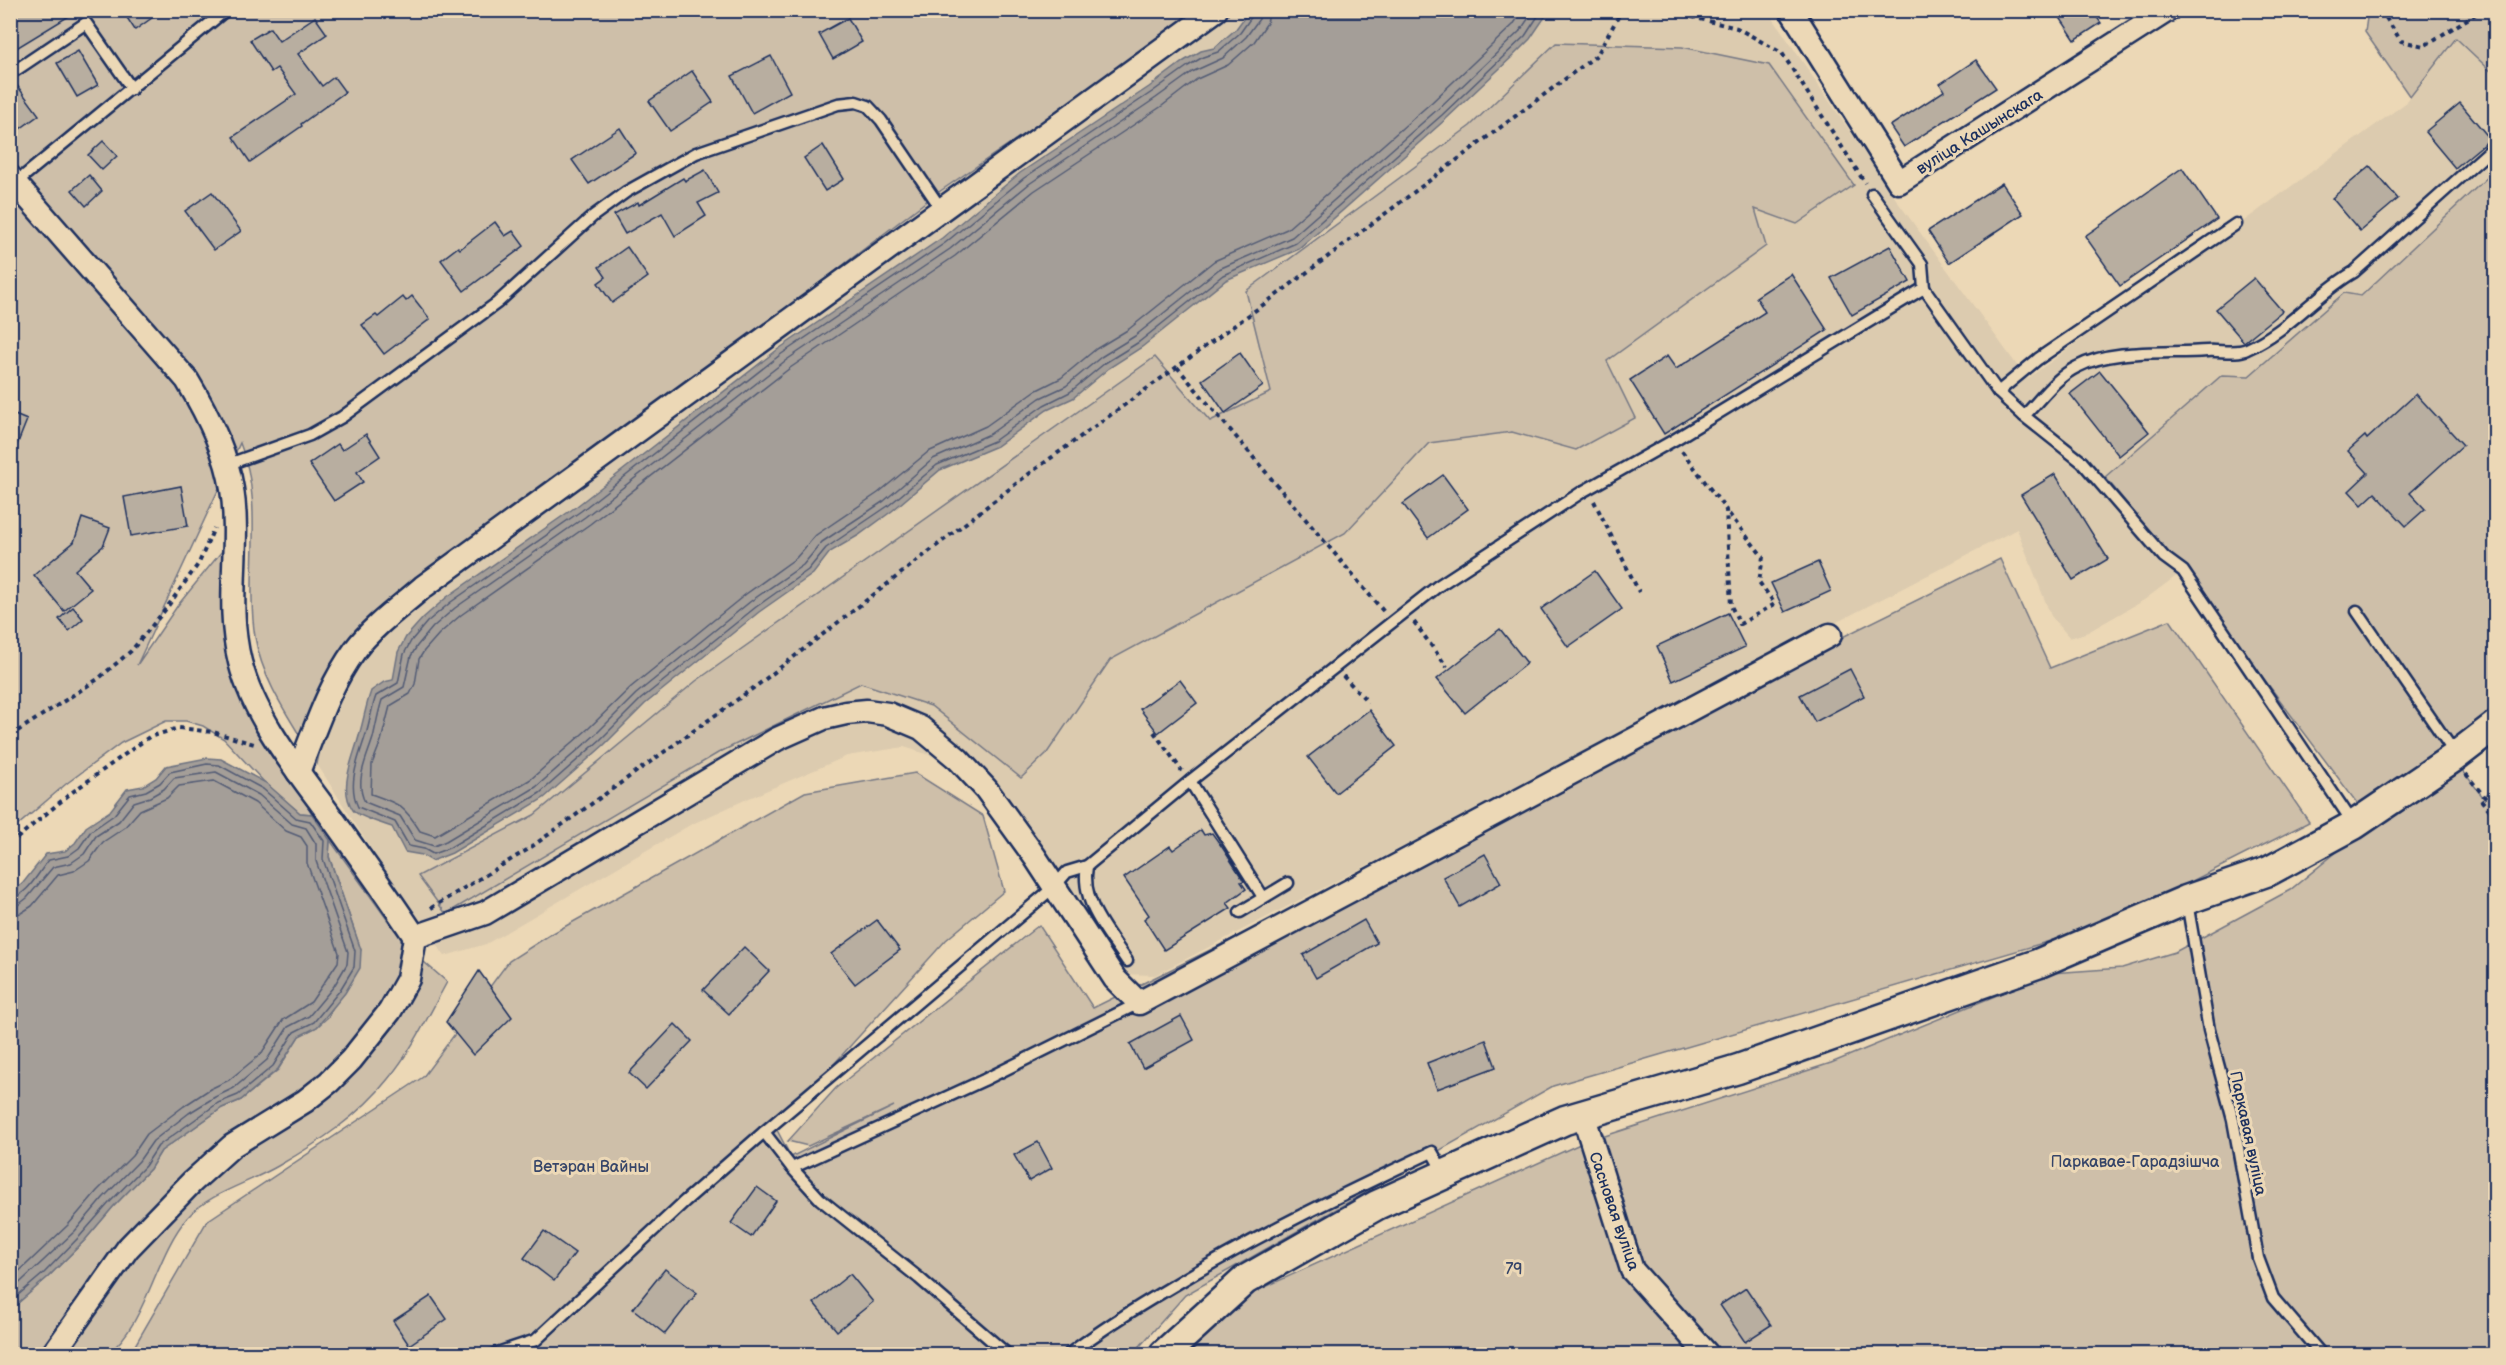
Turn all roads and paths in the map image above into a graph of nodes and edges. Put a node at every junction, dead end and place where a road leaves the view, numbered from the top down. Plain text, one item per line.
1 (226, 10) edge
2 (1216, 10) edge
3 (1622, 10) edge
4 (1647, 10) edge
5 (1791, 10) edge
6 (2168, 10) edge
7 (2381, 10) edge
8 (2482, 10) edge
9 (16, 70) dead end
10 (132, 89) junction
11 (2493, 151) edge
12 (12, 182) edge
13 (1872, 194) joint
14 (942, 210) junction
15 (2236, 224) dead end
16 (1924, 288) junction
17 (1178, 367) junction
18 (1998, 392) junction
19 (2024, 416) junction
20 (1674, 440) junction
21 (226, 465) junction
22 (1588, 490) junction
23 (1726, 510) junction
24 (215, 526) dead end
25 (1639, 592) dead end
26 (2357, 611) dead end
27 (1406, 612) junction
28 (1392, 622) junction
29 (1830, 635) dead end
30 (1335, 667) junction
31 (1447, 667) dead end
32 (1368, 702) dead end
33 (2496, 725) edge
34 (1154, 732) dead end
35 (10, 736) edge
36 (2455, 757) junction
37 (292, 763) junction
38 (1190, 781) junction
39 (2481, 800) dead end
40 (2496, 811) edge
41 (2496, 818) edge
42 (2354, 825) junction
43 (10, 844) edge
44 (1087, 866) junction
45 (1288, 883) dead end
46 (1054, 887) junction
47 (1263, 897) junction
48 (2186, 900) junction
49 (1240, 912) dead end
50 (411, 931) junction
51 (1127, 961) dead end
52 (1139, 1003) junction
53 (1583, 1114) junction
54 (764, 1132) junction
55 (792, 1168) junction
56 (1445, 1174) junction
57 (53, 1354) edge
58 (494, 1354) edge
59 (1007, 1354) edge
60 (1069, 1354) edge
61 (1164, 1354) edge
62 (1707, 1354) edge
63 (2321, 1354) edge

1 - 10 lane
2 - 14 street
3 - 17 path
4 - 13 path
5 - 6 street, вуліца Кашынскага
7 - 8 path
9 - 10 lane
10 - 12 lane
11 - 19 lane
12 - 21 street
13 - 16 lane
14 - 21 lane
14 - 37 street
15 - 18 lane
16 - 18 lane
16 - 20 lane
17 - 28 path
17 - 50 path
18 - 19 lane
19 - 42 lane
20 - 22 lane
20 - 23 path
21 - 37 street
22 - 25 path
22 - 27 lane
23 - 23 path
24 - 35 path
26 - 36 lane
27 - 28 lane
27 - 31 path
28 - 30 lane
29 - 52 street
30 - 32 path
30 - 38 lane
33 - 36 street
34 - 38 path
36 - 40 path
36 - 42 street
37 - 43 path
37 - 50 street
38 - 44 lane
38 - 47 lane
39 - 41 path
42 - 48 street
44 - 46 lane
44 - 51 lane
45 - 47 lane
46 - 50 street
46 - 52 street
46 - 54 lane
47 - 49 lane
48 - 53 street
48 - 63 lane, Паркавая вуліца
50 - 57 street
52 - 55 lane
53 - 56 street
53 - 62 street, Сасновая вуліца
54 - 55 lane
54 - 58 lane
55 - 59 lane
56 - 60 lane
56 - 61 street

